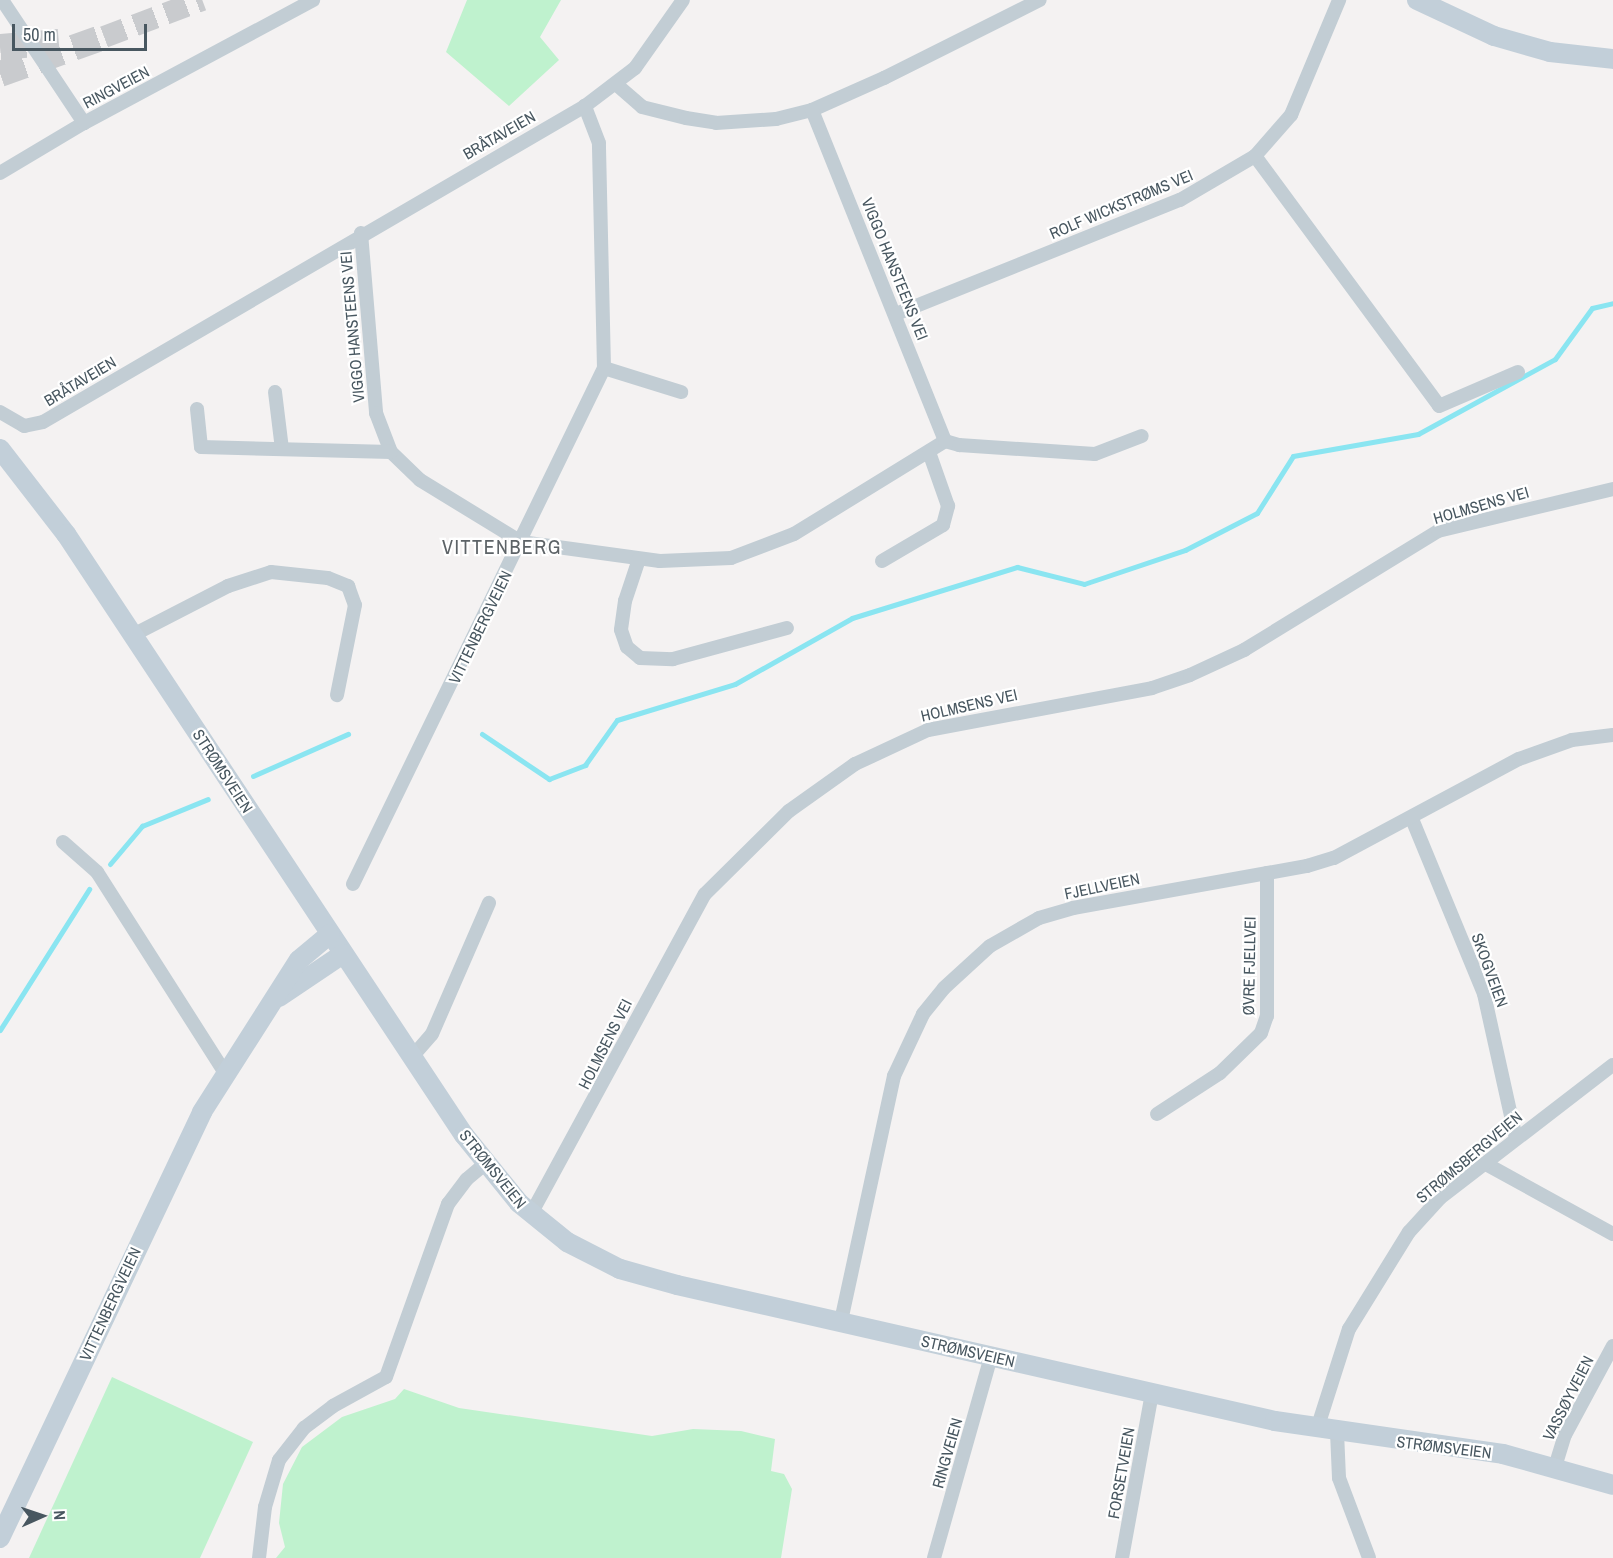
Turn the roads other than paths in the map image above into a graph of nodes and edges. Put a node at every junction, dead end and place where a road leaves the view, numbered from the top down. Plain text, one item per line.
1 (2, 0) edge
2 (313, 0) edge
3 (683, 0) edge
4 (1040, 0) edge
5 (1339, 0) edge
6 (1417, 0) edge
7 (1613, 59) edge
8 (616, 85) junction
9 (585, 106) junction
10 (812, 110) junction
11 (84, 123) junction
12 (1255, 156) junction
13 (0, 173) edge
14 (362, 233) junction
15 (896, 314) junction
16 (604, 369) junction
17 (1518, 372) dead end
18 (275, 392) dead end
19 (681, 392) dead end
20 (197, 409) dead end
21 (0, 412) edge
22 (1142, 436) dead end
23 (945, 441) junction
24 (0, 449) edge
25 (282, 449) junction
26 (391, 452) junction
27 (929, 452) junction
28 (1613, 489) edge
29 (521, 542) junction
30 (639, 559) junction
31 (882, 561) dead end
32 (787, 628) dead end
33 (133, 635) junction
34 (337, 695) dead end
35 (1613, 735) edge
36 (1412, 819) junction
37 (63, 842) dead end
38 (1267, 873) junction
39 (353, 884) dead end
40 (489, 903) dead end
41 (330, 934) junction
42 (343, 954) junction
43 (277, 999) junction
44 (412, 1058) junction
45 (1613, 1065) edge
46 (225, 1073) junction
47 (1157, 1114) dead end
48 (1516, 1138) junction
49 (485, 1164) junction
50 (1486, 1164) junction
51 (531, 1214) junction
52 (1613, 1234) edge
53 (841, 1321) junction
54 (1613, 1346) edge
55 (991, 1356) junction
56 (1152, 1393) junction
57 (1317, 1429) junction
58 (1337, 1432) junction
59 (1555, 1467) junction
60 (1613, 1485) edge
61 (0, 1538) edge
62 (259, 1558) edge
63 (934, 1558) edge
64 (1122, 1558) edge
65 (1369, 1558) edge

1 - 11 street
2 - 11 street, RINGVEIEN
3 - 8 street
4 - 10 street
5 - 12 street, ROLF WICKSTRØMS VEI
6 - 7 main road
8 - 9 street, BRÅTAVEIEN
8 - 10 street
9 - 14 street, BRÅTAVEIEN
9 - 16 street, VITTENBERGVEIEN
10 - 15 street, VIGGO HANSTEENS VEI
11 - 13 street, RINGVEIEN
12 - 15 street, ROLF WICKSTRØMS VEI
12 - 17 street
14 - 21 street, BRÅTAVEIEN
14 - 26 street, VIGGO HANSTEENS VEI
15 - 23 street, VIGGO HANSTEENS VEI
16 - 19 street
16 - 29 street, VITTENBERGVEIEN
18 - 25 street
20 - 25 street
22 - 23 street
23 - 27 street, VIGGO HANSTEENS VEI
24 - 33 main road, STRØMSVEIEN
25 - 26 street
26 - 29 street, VIGGO HANSTEENS VEI
27 - 30 street, VIGGO HANSTEENS VEI
27 - 31 street
28 - 51 street, HOLMSENS VEI
29 - 30 street, VIGGO HANSTEENS VEI
29 - 39 street, VITTENBERGVEIEN
30 - 32 street
33 - 34 street
33 - 41 main road, STRØMSVEIEN
35 - 36 street, FJELLVEIEN
36 - 38 street, FJELLVEIEN
36 - 48 street, SKOGVEIEN
37 - 46 street
38 - 47 street, ØVRE FJELLVEI
38 - 53 street, FJELLVEIEN
40 - 44 street
41 - 42 main road, STRØMSVEIEN
41 - 43 main road, VITTENBERGVEIEN
42 - 43 main road, VITTENBERGVEIEN
42 - 44 main road, STRØMSVEIEN
43 - 46 main road, VITTENBERGVEIEN
44 - 49 main road, STRØMSVEIEN
45 - 48 street, STRØMSBERGVEIEN
46 - 61 main road, VITTENBERGVEIEN
48 - 50 street, STRØMSBERGVEIEN
49 - 51 main road, STRØMSVEIEN
49 - 62 street
50 - 52 street
50 - 57 street, STRØMSBERGVEIEN
51 - 53 main road, STRØMSVEIEN
53 - 55 main road, STRØMSVEIEN
54 - 59 street, VASSØYVEIEN
55 - 56 main road, STRØMSVEIEN
55 - 63 street, RINGVEIEN
56 - 57 main road, STRØMSVEIEN
56 - 64 street, FORSETVEIEN
57 - 58 main road, STRØMSVEIEN
58 - 59 main road, STRØMSVEIEN
58 - 65 street
59 - 60 main road, STRØMSVEIEN

